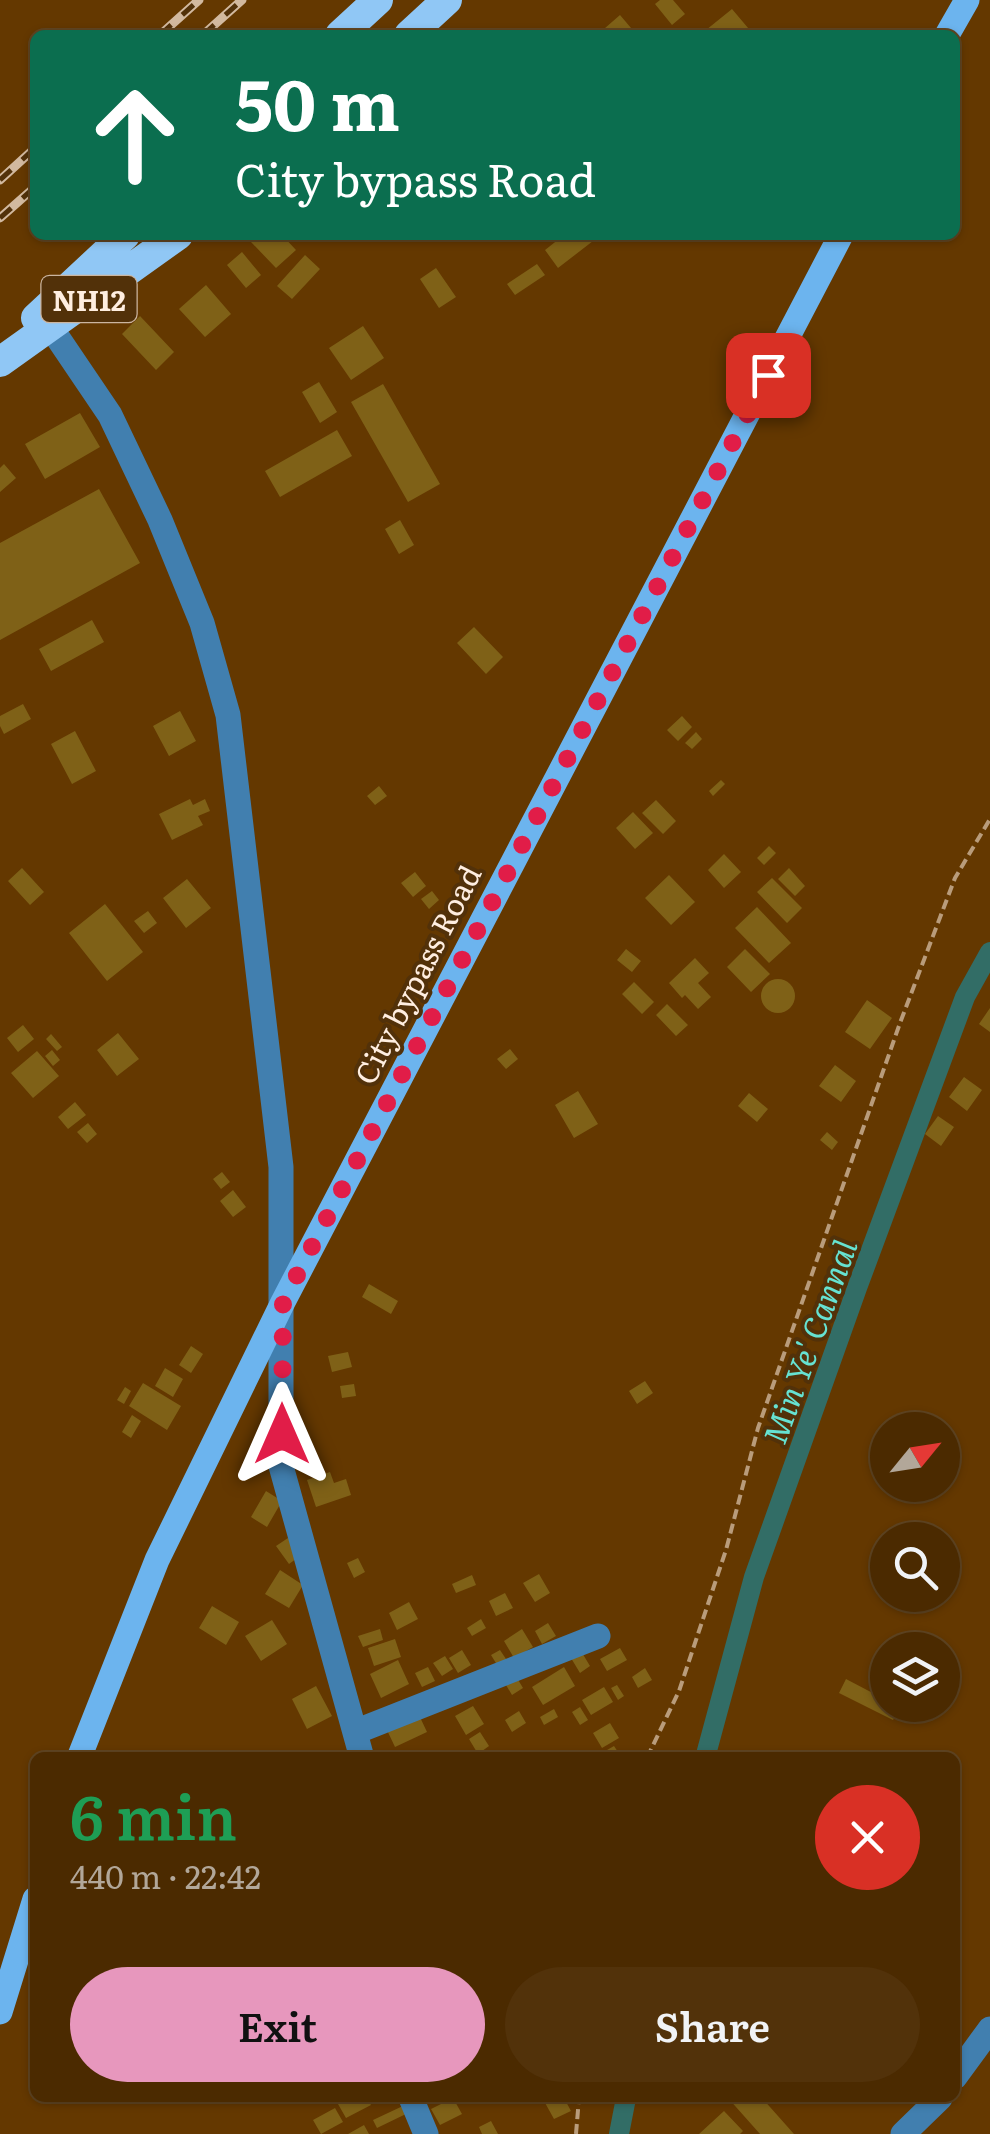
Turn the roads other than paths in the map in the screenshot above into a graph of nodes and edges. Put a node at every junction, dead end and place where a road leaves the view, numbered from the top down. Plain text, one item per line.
1 (378, 0) edge
2 (448, 0) edge
3 (967, 0) edge
4 (345, 30) edge
5 (415, 30) edge
6 (950, 30) edge
7 (120, 240) edge
8 (170, 240) edge
9 (838, 240) edge
10 (46, 320) junction
11 (0, 360) edge
12 (283, 1302) junction
13 (598, 1636) dead end
14 (355, 1732) junction
15 (81, 1752) edge
16 (360, 1752) edge
17 (30, 1915) edge
18 (0, 2012) edge
19 (990, 2029) edge
20 (960, 2070) edge
21 (413, 2102) edge
22 (936, 2102) edge
23 (426, 2134) edge
24 (903, 2134) edge

1 - 4 highway
2 - 5 highway
3 - 6 main road
7 - 10 highway, NH12
8 - 10 highway, NH12
9 - 12 main road, City bypass Road
10 - 11 highway, NH12
10 - 12 street
12 - 14 street
12 - 15 main road, City bypass Road
13 - 14 street
14 - 16 street
17 - 18 main road
19 - 20 street
21 - 23 street
22 - 24 street

